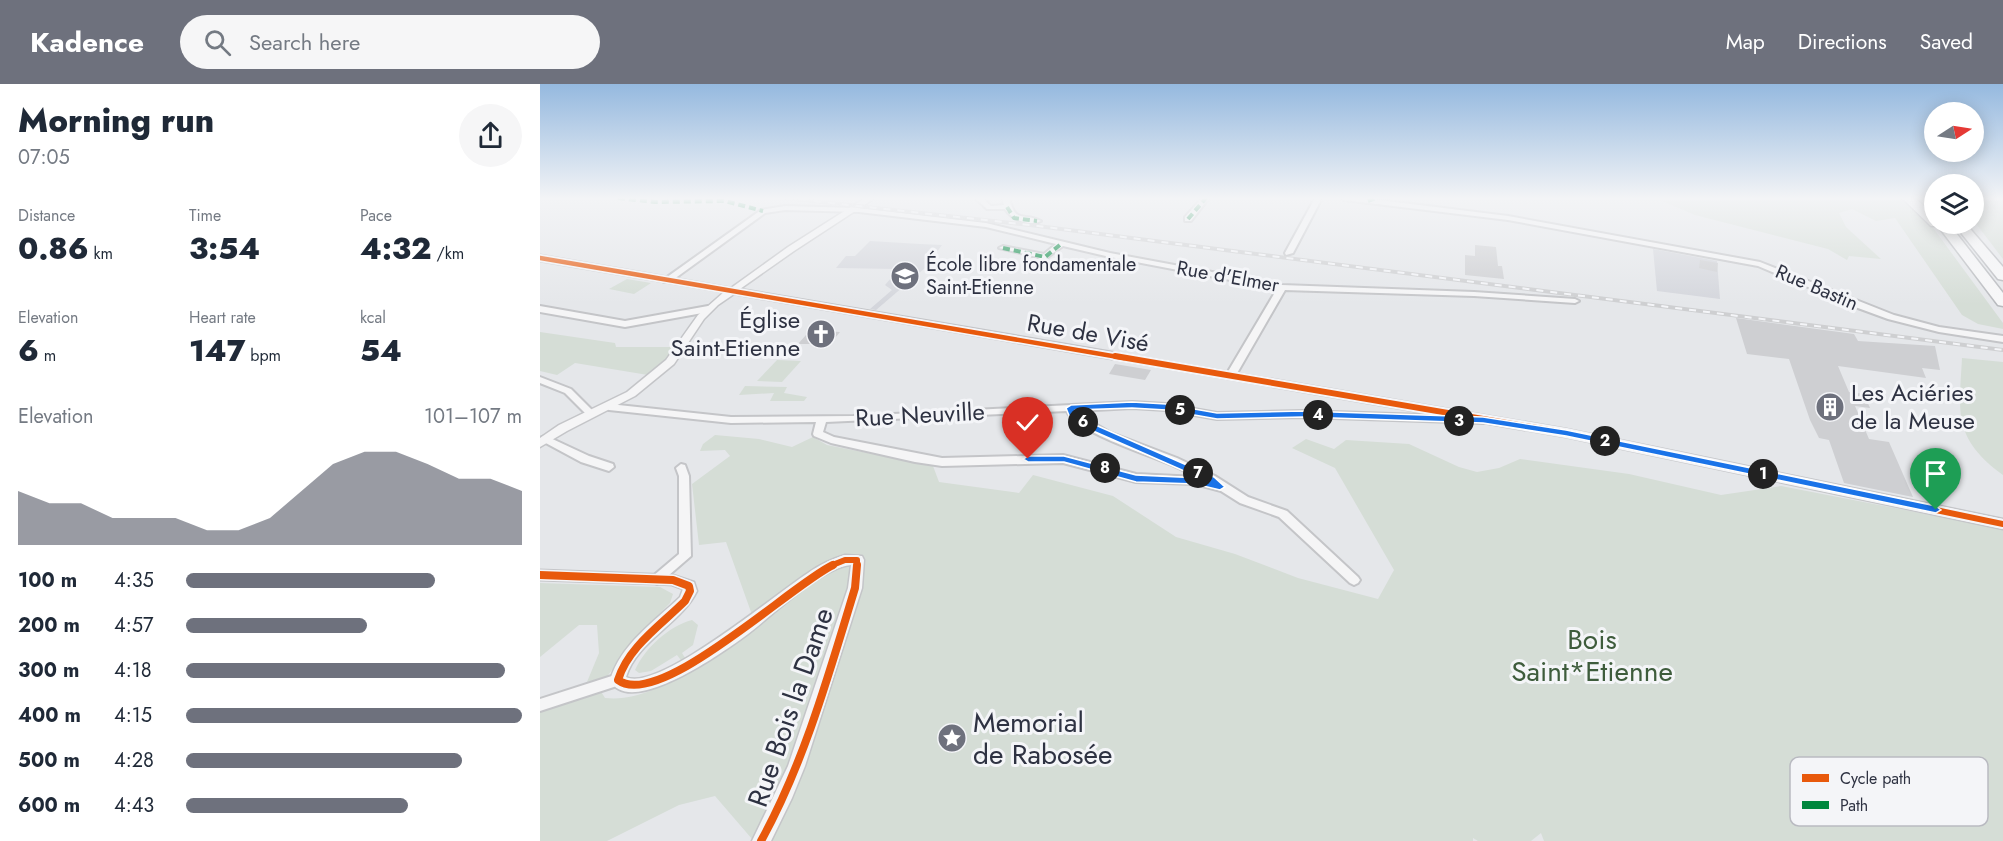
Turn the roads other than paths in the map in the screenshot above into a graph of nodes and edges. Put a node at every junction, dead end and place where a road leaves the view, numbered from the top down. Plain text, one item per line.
1 (730, 233) edge
2 (815, 233) edge
3 (1019, 233) edge
4 (1300, 233) edge
5 (1592, 233) edge
6 (1947, 234) edge
7 (1951, 234) edge
8 (1969, 234) edge
9 (1974, 234) edge
10 (1061, 244) junction
11 (1960, 246) junction
12 (1979, 246) junction
13 (1003, 248) dead end
14 (1289, 253) dead end
15 (540, 258) edge
16 (2003, 276) edge
17 (667, 280) junction
18 (1282, 287) junction
19 (731, 291) junction
20 (1575, 301) dead end
21 (2003, 302) edge
22 (540, 309) edge
23 (708, 309) junction
24 (2003, 339) edge
25 (1231, 375) junction
26 (540, 380) edge
27 (609, 407) junction
28 (1071, 408) junction
29 (591, 414) junction
30 (823, 419) junction
31 (1483, 420) junction
32 (543, 441) edge
33 (609, 466) dead end
34 (681, 468) dead end
35 (1220, 487) junction
36 (2003, 524) edge
37 (540, 575) edge
38 (657, 579) junction
39 (1354, 580) dead end
40 (618, 680) junction
41 (540, 705) edge
42 (761, 841) edge

1 - 17 street, Rue d'Elmer
2 - 19 street
3 - 10 street, Rue d'Elmer
4 - 14 street
5 - 24 street, Rue Bastin
6 - 11 highway
7 - 11 highway
8 - 12 highway
9 - 12 highway
10 - 13 street
10 - 18 street, Rue d'Elmer
11 - 21 highway
12 - 16 highway
15 - 17 street, Rue de Visé
17 - 19 street, Rue de Visé
18 - 20 street, Rue d'Elmer
18 - 25 street
19 - 23 street
19 - 25 street, Rue de Visé
22 - 23 street
23 - 27 street
25 - 31 street, Rue de Visé
26 - 29 street
27 - 29 street
27 - 30 street, Rue Neuville
28 - 30 street, Rue Neuville
28 - 31 street, Rue Neuville
28 - 35 street
29 - 32 street
30 - 35 street
31 - 36 street, Rue de Visé
32 - 33 street
34 - 38 street
35 - 39 street
37 - 38 street
38 - 40 street
40 - 41 street, Rue Bois la Dame
40 - 42 street, Rue Bois la Dame

